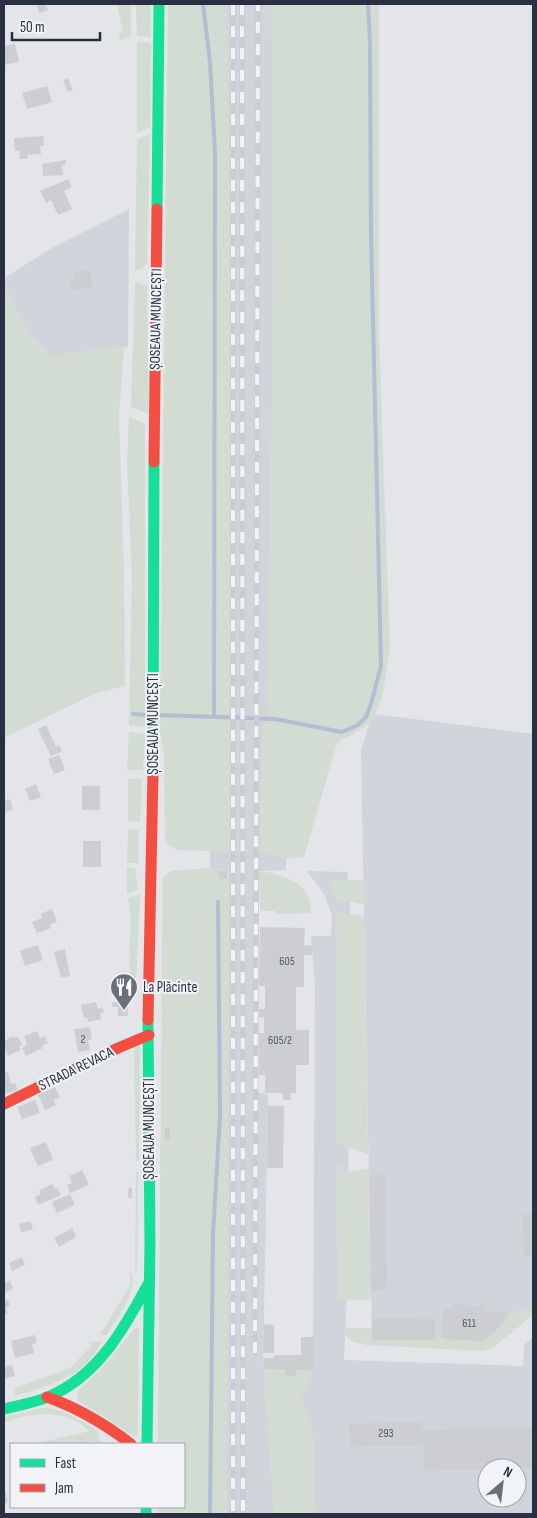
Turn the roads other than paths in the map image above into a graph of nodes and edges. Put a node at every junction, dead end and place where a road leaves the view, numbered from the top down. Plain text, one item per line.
1 (159, 4) edge
2 (149, 1035) junction
3 (4, 1104) edge
4 (149, 1281) junction
5 (47, 1397) junction
6 (4, 1409) edge
7 (130, 1443) edge
8 (147, 1443) edge

1 - 2 main road, ȘOSEAUA MUNCEȘTI
2 - 3 main road, STRADA REVACA
2 - 4 main road, ȘOSEAUA MUNCEȘTI
4 - 5 main road
4 - 8 main road, ȘOSEAUA MUNCEȘTI
5 - 6 main road
5 - 7 main road

